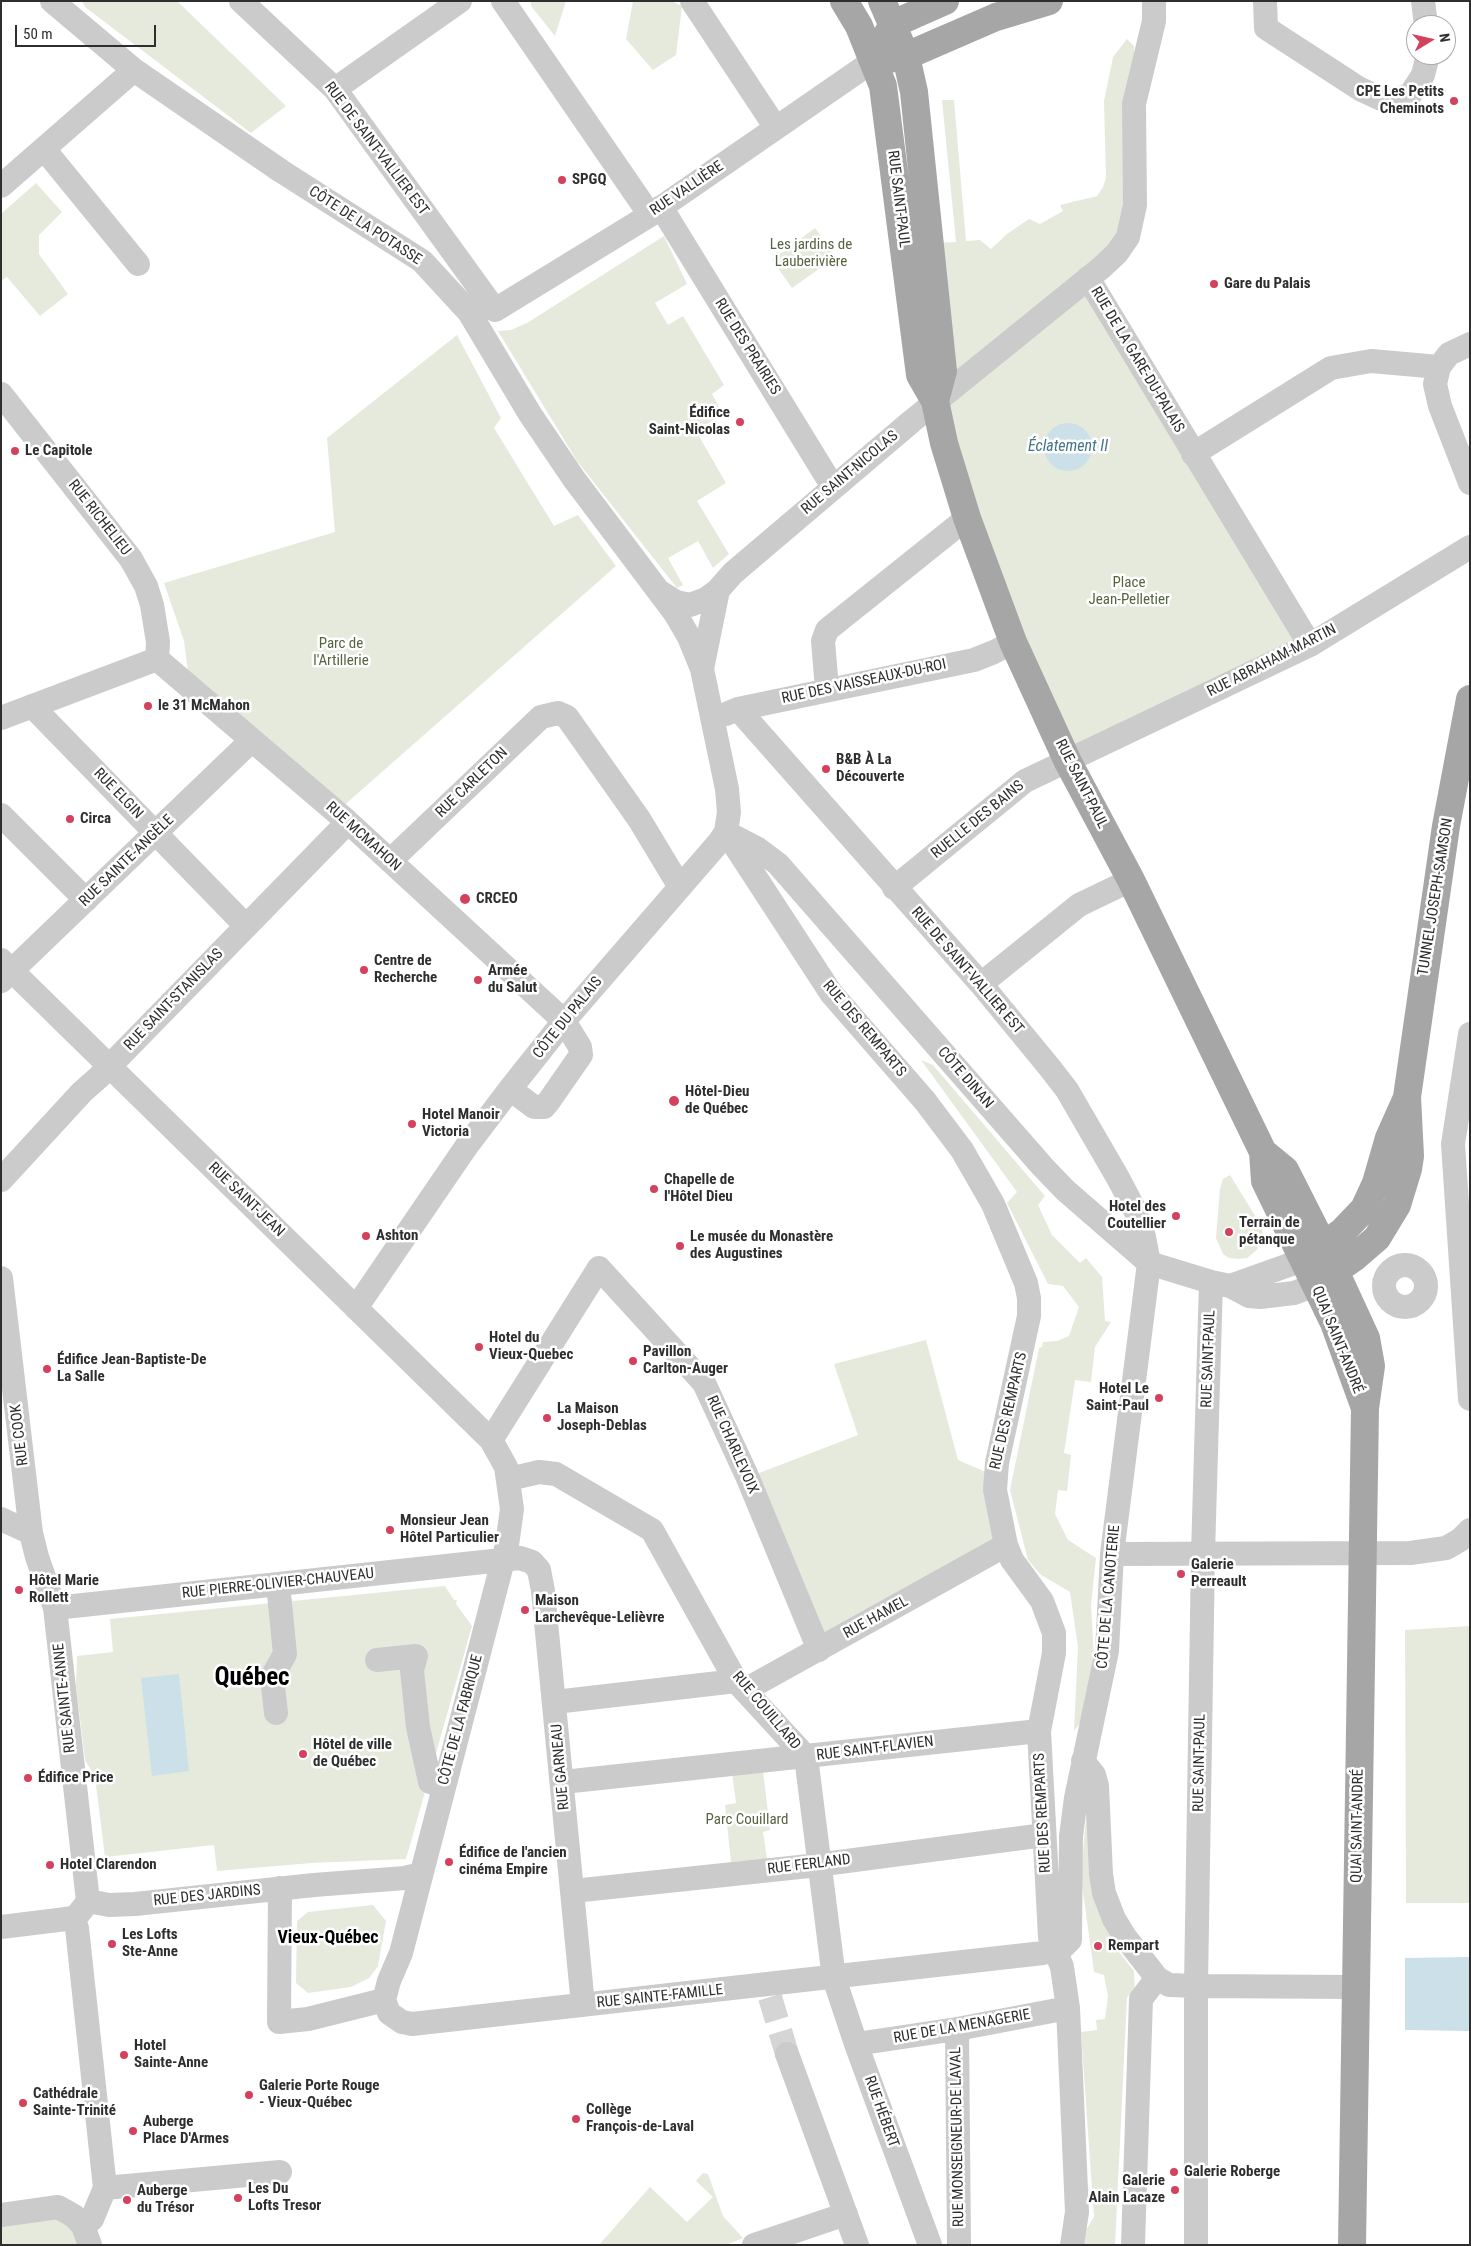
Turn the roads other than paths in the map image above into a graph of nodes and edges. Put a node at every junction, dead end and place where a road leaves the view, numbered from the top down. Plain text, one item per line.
1 (52, 1) edge
2 (241, 1) edge
3 (460, 1) edge
4 (503, 1) edge
5 (692, 1) edge
6 (844, 1) edge
7 (945, 1) edge
8 (1049, 1) edge
9 (1154, 1) edge
10 (1265, 1) edge
11 (1423, 1) edge
12 (887, 13) edge
13 (1425, 15) edge
14 (906, 56) junction
15 (873, 61) junction
16 (1426, 65) edge
17 (134, 70) junction
18 (335, 89) junction
19 (776, 128) junction
20 (44, 149) junction
21 (1, 186) edge
22 (655, 211) junction
23 (138, 264) dead end
24 (1088, 278) junction
25 (495, 310) joint
26 (1470, 344) edge
27 (1439, 367) junction
28 (1, 394) edge
29 (935, 401) junction
30 (1193, 454) junction
31 (1464, 455) edge
32 (1470, 483) edge
33 (833, 487) junction
34 (967, 518) junction
35 (1470, 547) edge
36 (718, 590) junction
37 (660, 592) junction
38 (1012, 642) junction
39 (1310, 645) junction
40 (158, 659) junction
41 (702, 668) junction
42 (827, 689) junction
43 (1470, 699) edge
44 (32, 706) junction
45 (738, 709) junction
46 (1, 718) edge
47 (713, 719) junction
48 (252, 740) junction
49 (1068, 762) junction
50 (1, 815) edge
51 (348, 822) junction
52 (726, 832) junction
53 (156, 833) junction
54 (390, 861) junction
55 (1131, 880) junction
56 (680, 887) junction
57 (894, 888) junction
58 (86, 900) junction
59 (246, 926) junction
60 (5, 971) edge
61 (981, 984) junction
62 (564, 1021) junction
63 (1470, 1034) edge
64 (110, 1066) junction
65 (510, 1089) junction
66 (1, 1180) edge
67 (1149, 1263) junction
68 (1320, 1266) junction
69 (1, 1278) edge
70 (1221, 1284) junction
71 (356, 1308) junction
72 (5, 1325) edge
73 (1470, 1399) edge
74 (491, 1440) junction
75 (509, 1479) junction
76 (1, 1519) edge
77 (1470, 1530) edge
78 (32, 1533) junction
79 (1006, 1545) junction
80 (1363, 1553) junction
81 (1112, 1554) junction
82 (1203, 1554) junction
83 (502, 1560) junction
84 (278, 1584) junction
85 (55, 1608) junction
86 (819, 1650) junction
87 (377, 1660) dead end
88 (741, 1685) junction
89 (555, 1702) junction
90 (276, 1713) dead end
91 (1039, 1731) junction
92 (806, 1757) junction
93 (1083, 1761) junction
94 (563, 1782) junction
95 (444, 1786) junction
96 (1044, 1835) junction
97 (820, 1864) junction
98 (421, 1874) junction
99 (280, 1888) junction
100 (573, 1890) junction
101 (88, 1901) junction
102 (1, 1927) edge
103 (77, 1928) dead end
104 (1054, 1952) junction
105 (834, 1978) junction
106 (1157, 1978) junction
107 (1196, 1986) junction
108 (1355, 1986) junction
109 (384, 2000) junction
110 (583, 2004) junction
111 (1068, 2008) junction
112 (957, 2029) junction
113 (856, 2044) junction
114 (787, 2054) tunnel mouth
115 (280, 2172) dead end
116 (105, 2188) junction
117 (846, 2214) junction
118 (1, 2215) edge
119 (87, 2236) edge
120 (754, 2245) edge
121 (857, 2245) edge
122 (930, 2245) edge
123 (959, 2245) edge
124 (1072, 2245) edge
125 (1133, 2245) edge
126 (1196, 2245) edge
127 (1352, 2245) edge

1 - 17 street, CÔTE DE LA POTASSE
2 - 18 street, RUE DE SAINT-VALLIER EST
3 - 18 street
4 - 22 street, RUE DES PRAIRIES
5 - 19 street
6 - 15 main road, RUE SAINT-PAUL
7 - 12 main road
8 - 14 main road
9 - 24 street, RUE DE LA GARE-DU-PALAIS
10 - 16 street
11 - 13 street
12 - 14 main road, RUE SAINT-PAUL
12 - 15 main road
14 - 15 main road
14 - 29 main road, RUE SAINT-PAUL
15 - 19 street, RUE VALLIÈRE
15 - 29 main road, RUE SAINT-PAUL
17 - 20 street
17 - 37 street, CÔTE DE LA POTASSE
18 - 25 street, RUE DE SAINT-VALLIER EST
19 - 22 street, RUE VALLIÈRE
20 - 21 street
20 - 23 street
22 - 25 street, RUE VALLIÈRE
22 - 33 street, RUE DES PRAIRIES
24 - 29 street, RUE SAINT-NICOLAS
24 - 30 street, RUE DE LA GARE-DU-PALAIS
26 - 27 street
27 - 30 street
27 - 31 street
28 - 40 street, RUE RICHELIEU
29 - 33 street, RUE SAINT-NICOLAS
29 - 34 main road, RUE SAINT-PAUL
30 - 39 street, RUE DE LA GARE-DU-PALAIS
31 - 32 street
33 - 36 street, RUE SAINT-NICOLAS
34 - 38 main road, RUE SAINT-PAUL
34 - 42 street
35 - 39 street, RUE ABRAHAM-MARTIN
36 - 37 street, CÔTE DE LA POTASSE
36 - 41 street
37 - 41 street, CÔTE DE LA POTASSE
38 - 42 street, RUE DES VAISSEAUX-DU-ROI
38 - 49 main road, RUE SAINT-PAUL
39 - 49 street, RUE ABRAHAM-MARTIN
40 - 44 street
40 - 48 street, RUE MCMAHON
41 - 47 street
42 - 45 street, RUE DES VAISSEAUX-DU-ROI
43 - 68 main road, TUNNEL JOSEPH-SAMSON
44 - 46 street
44 - 53 street, RUE ELGIN
45 - 47 street, RUE DES VAISSEAUX-DU-ROI
45 - 57 street, RUE DE SAINT-VALLIER EST
47 - 52 street
48 - 51 street, RUE MCMAHON
48 - 53 street, RUE SAINTE-ANGÈLE
49 - 55 main road, RUE SAINT-PAUL
49 - 57 street, RUELLE DES BAINS
50 - 58 street
51 - 54 street, RUE MCMAHON
51 - 59 street, RUE SAINT-STANISLAS
52 - 56 street, CÔTE DU PALAIS
52 - 67 street, CÔTE DINAN
52 - 79 street, RUE DES REMPARTS
53 - 58 street, RUE SAINTE-ANGÈLE
53 - 59 street, RUE ELGIN
54 - 56 street, RUE CARLETON
54 - 62 street, RUE MCMAHON
55 - 61 street
55 - 68 main road, RUE SAINT-PAUL
56 - 62 street, CÔTE DU PALAIS
57 - 61 street, RUE DE SAINT-VALLIER EST
58 - 60 street, RUE SAINTE-ANGÈLE
59 - 64 street, RUE SAINT-STANISLAS
60 - 64 street, RUE SAINT-JEAN
61 - 67 street, RUE DE SAINT-VALLIER EST
62 - 65 street, CÔTE DU PALAIS
62 - 65 street, RUE MCMAHON
63 - 73 street
64 - 66 street, RUE SAINT-STANISLAS
64 - 71 street, RUE SAINT-JEAN
65 - 71 street, CÔTE DU PALAIS
67 - 70 street, CÔTE DINAN
67 - 81 street, CÔTE DE LA CANOTERIE
68 - 70 street
68 - 80 main road, QUAI SAINT-ANDRÉ
69 - 72 street, RUE COOK
70 - 82 street, RUE SAINT-PAUL
71 - 74 street, RUE SAINT-JEAN
72 - 78 street, RUE COOK
74 - 75 street, CÔTE DE LA FABRIQUE
74 - 86 street, RUE CHARLEVOIX
75 - 83 street, CÔTE DE LA FABRIQUE
75 - 88 street, RUE COUILLARD
76 - 78 street
77 - 80 street
78 - 85 street, RUE SAINTE-ANNE
79 - 86 street, RUE HAMEL
79 - 91 street, RUE DES REMPARTS
80 - 82 street
80 - 108 main road, QUAI SAINT-ANDRÉ
81 - 82 street
81 - 93 street, CÔTE DE LA CANOTERIE
82 - 107 street, RUE SAINT-PAUL
83 - 84 street, RUE PIERRE-OLIVIER-CHAUVEAU
83 - 89 street, RUE GARNEAU
83 - 95 street, CÔTE DE LA FABRIQUE
84 - 85 street, RUE PIERRE-OLIVIER-CHAUVEAU
84 - 90 street
85 - 101 street, RUE SAINTE-ANNE
86 - 88 street, RUE HAMEL
87 - 95 street
88 - 89 street
88 - 92 street, RUE COUILLARD
89 - 94 street, RUE GARNEAU
91 - 92 street, RUE SAINT-FLAVIEN
91 - 96 street, RUE DES REMPARTS
92 - 94 street, RUE SAINT-FLAVIEN
92 - 97 street, RUE COUILLARD
93 - 104 street, CÔTE DE LA CANOTERIE
93 - 106 street
94 - 100 street, RUE GARNEAU
95 - 98 street, CÔTE DE LA FABRIQUE
96 - 97 street, RUE FERLAND
96 - 104 street, RUE DES REMPARTS
97 - 100 street, RUE FERLAND
97 - 105 street, RUE COUILLARD
98 - 99 street, RUE DES JARDINS
98 - 109 street, CÔTE DE LA FABRIQUE
99 - 101 street, RUE DES JARDINS
99 - 109 street
100 - 110 street, RUE GARNEAU
101 - 102 street
103 - 116 street
104 - 105 street, RUE SAINTE-FAMILLE
104 - 111 street, RUE DES REMPARTS
105 - 110 street, RUE SAINTE-FAMILLE
105 - 113 street, RUE HÉBERT
106 - 107 street
106 - 125 street
107 - 108 street
107 - 126 street, RUE SAINT-PAUL
108 - 127 main road, QUAI SAINT-ANDRÉ
109 - 110 street, RUE SAINTE-FAMILLE
111 - 112 street, RUE DE LA MENAGERIE
111 - 124 street, RUE DES REMPARTS
112 - 113 street, RUE DE LA MENAGERIE
112 - 123 street, RUE MONSEIGNEUR-DE LAVAL
113 - 122 street, RUE HÉBERT
114 - 117 street
115 - 116 street
116 - 119 street
117 - 120 street
117 - 121 street
118 - 119 street

